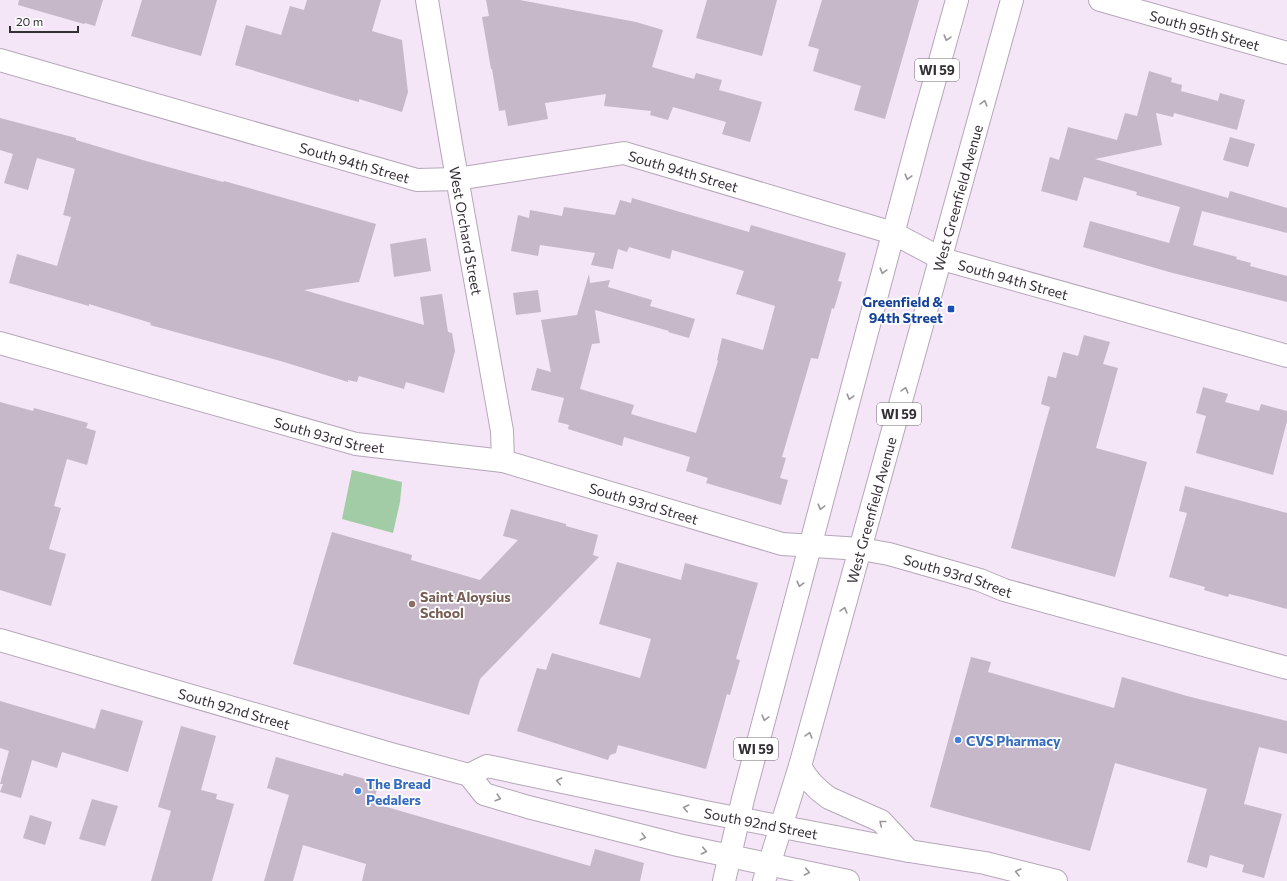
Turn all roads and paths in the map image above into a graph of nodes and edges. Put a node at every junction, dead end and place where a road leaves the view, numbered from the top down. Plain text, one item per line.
1 (427, 0) edge
2 (957, 0) edge
3 (1012, 0) edge
4 (1100, 0) edge
5 (1287, 53) edge
6 (0, 60) edge
7 (457, 179) junction
8 (893, 233) junction
9 (942, 259) junction
10 (0, 343) edge
11 (1287, 356) edge
12 (503, 461) junction
13 (810, 547) junction
14 (861, 549) junction
15 (0, 640) edge
16 (1287, 668) edge
17 (800, 766) junction
18 (469, 775) junction
19 (738, 818) junction
20 (782, 826) junction
21 (909, 851) junction
22 (729, 856) junction
23 (766, 872) edge
24 (724, 881) edge
25 (848, 881) edge
26 (1056, 881) edge

1 - 7 street, West Orchard Street
2 -> 8 street, WI 59
9 -> 3 street, West Greenfield Avenue / WI 59
4 - 5 street, South 95th Street
6 - 7 street, South 94th Street
7 - 8 street, South 94th Street
7 - 12 street, West Orchard Street
8 - 9 street, South 94th Street
8 -> 13 street, WI 59
9 - 11 street, South 94th Street
14 -> 9 street, West Greenfield Avenue / WI 59
10 - 12 street, South 93rd Street
12 - 13 street, South 93rd Street
13 - 14 street, South 93rd Street
13 -> 19 street, WI 59
14 - 16 street, South 93rd Street
17 -> 14 street, West Greenfield Avenue / WI 59
15 - 18 street, South 92nd Street
17 - 20 street, West Greenfield Avenue / WI 59
21 -> 17 street
19 -> 18 street, South 92nd Street
18 -> 22 street
19 - 20 street, South 92nd Street
19 - 22 street, WI 59
20 - 21 street, South 92nd Street
20 - 23 street, West Greenfield Avenue / WI 59
26 -> 21 street, South 92nd Street
22 - 23 street
22 - 24 street, WI 59
23 -> 25 street

